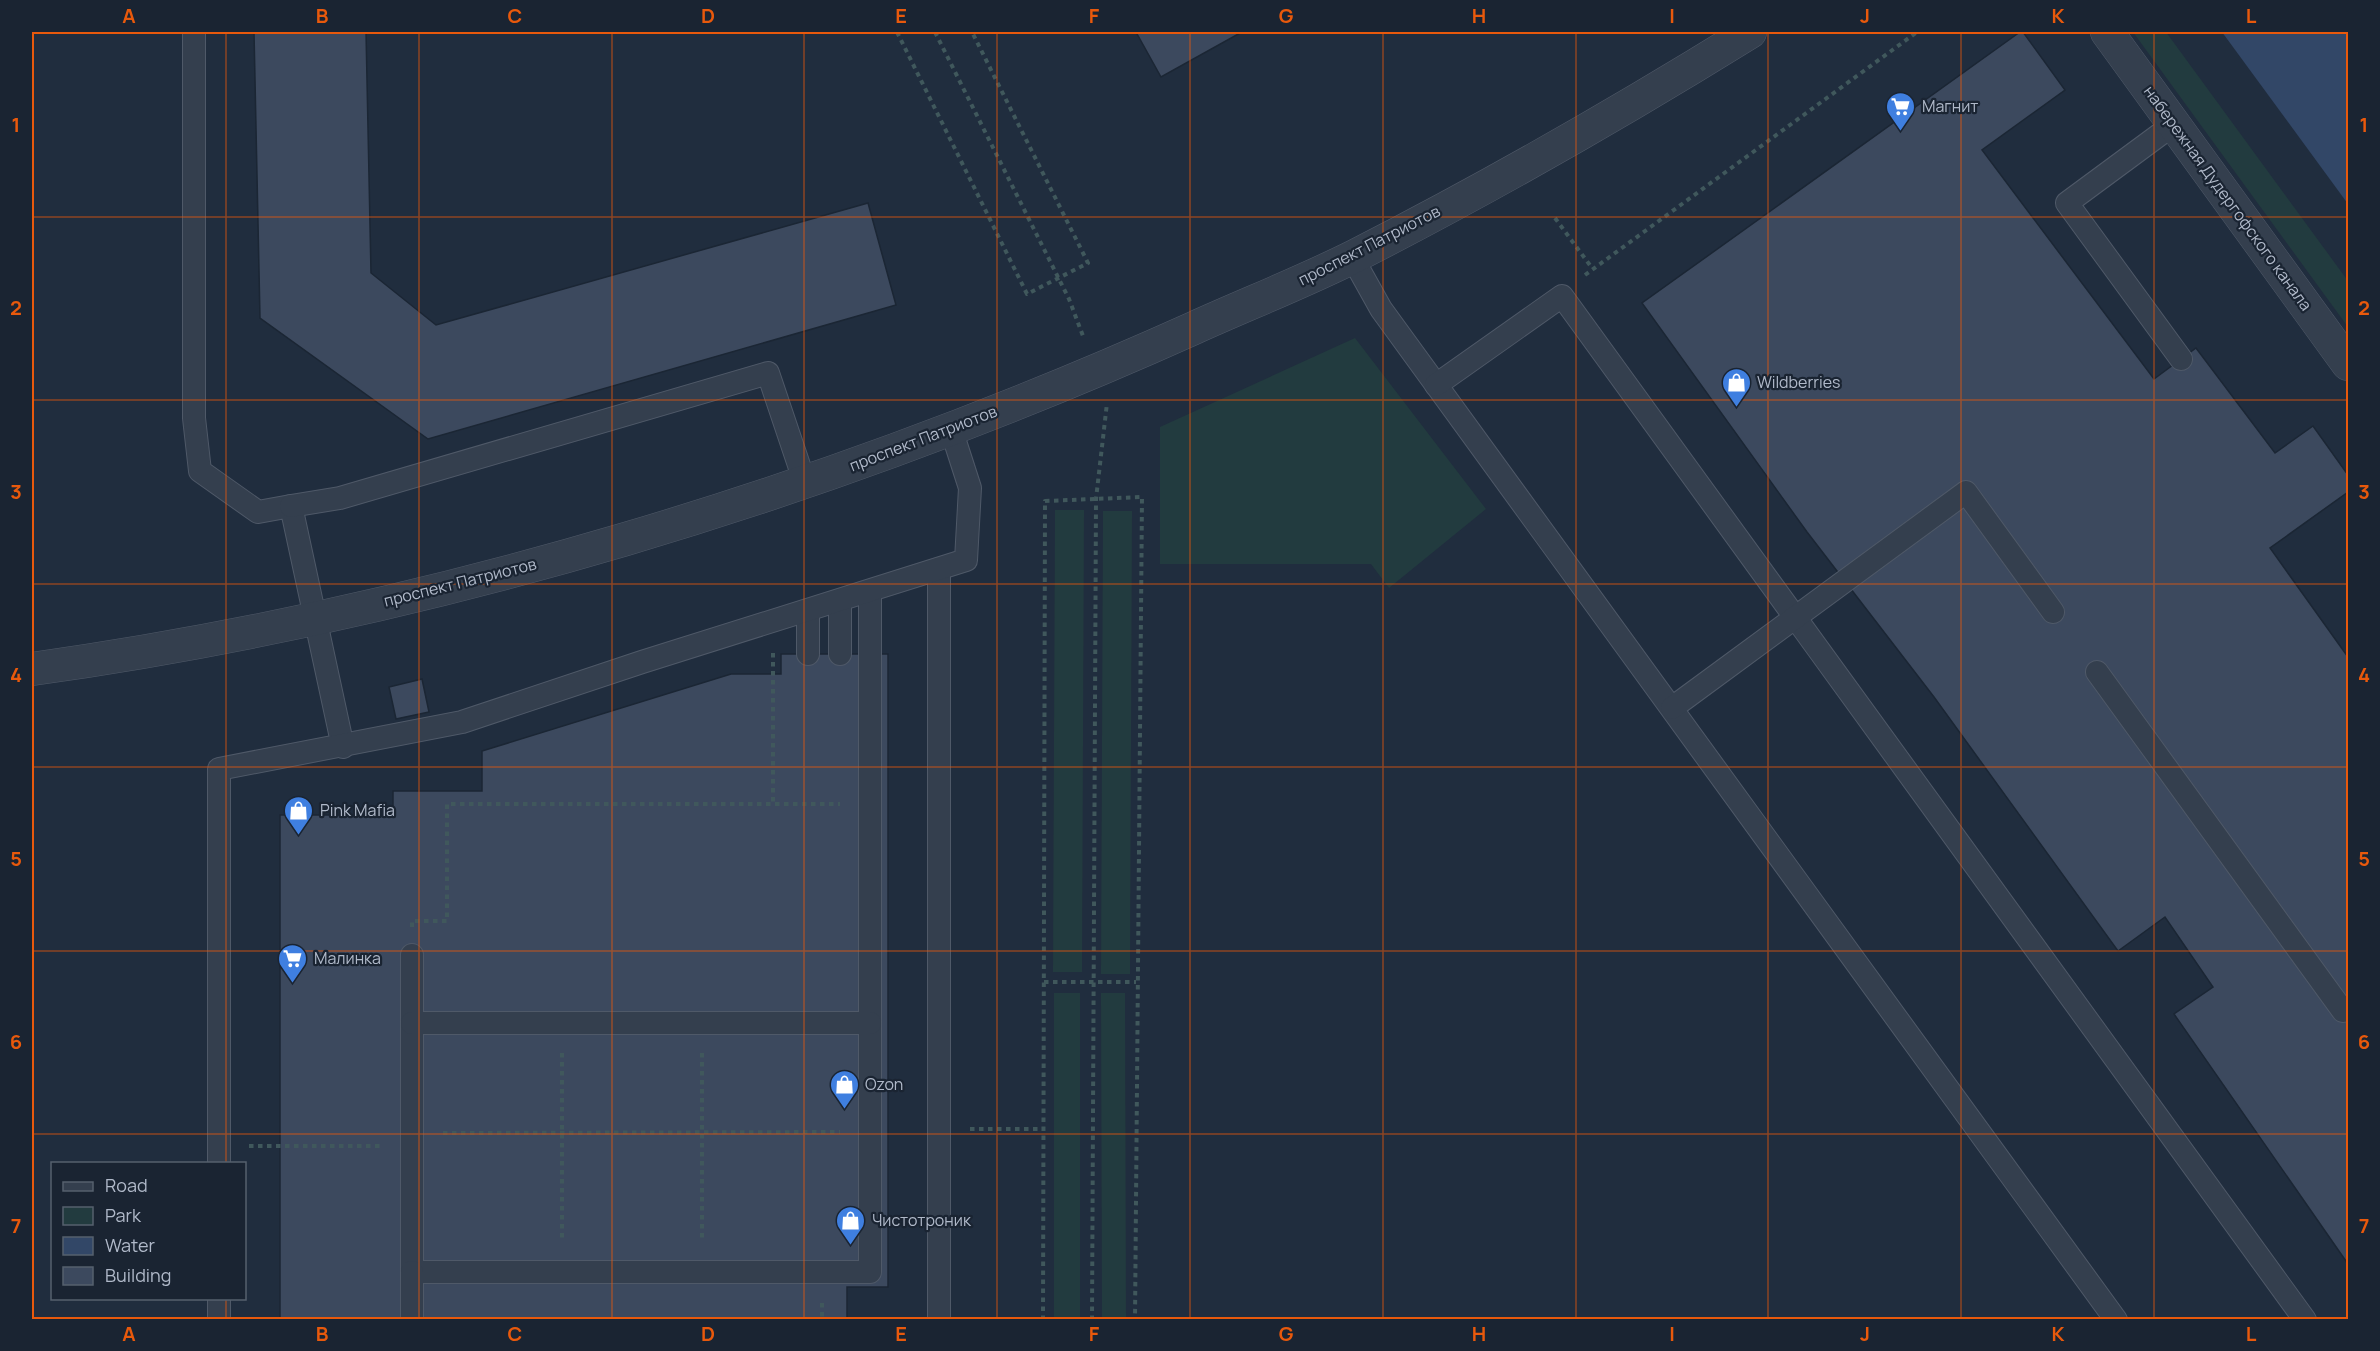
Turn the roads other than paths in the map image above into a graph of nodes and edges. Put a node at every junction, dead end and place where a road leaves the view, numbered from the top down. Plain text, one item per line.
1 (194, 32) edge
2 (1750, 32) edge
3 (2107, 32) edge
4 (2174, 124) junction
5 (1352, 257) junction
6 (2181, 359) dead end
7 (2349, 364) edge
8 (1436, 385) junction
9 (951, 429) junction
10 (805, 483) junction
11 (291, 506) junction
12 (939, 569) junction
13 (870, 591) junction
14 (840, 601) junction
15 (808, 611) junction
16 (2053, 612) dead end
17 (1796, 617) junction
18 (314, 618) junction
19 (808, 654) dead end
20 (840, 654) dead end
21 (32, 669) edge
22 (2097, 672) dead end
23 (1672, 708) junction
24 (343, 747) junction
25 (412, 955) road end
26 (2343, 1011) dead end
27 (412, 1023) junction
28 (870, 1023) junction
29 (219, 1162) edge
30 (412, 1272) junction
31 (219, 1300) edge
32 (219, 1320) edge
33 (412, 1320) edge
34 (939, 1320) edge
35 (2116, 1320) edge
36 (2305, 1320) edge

1 - 11 lane
2 - 5 street, проспект Патриотов
3 - 4 street, набережная Дудергофского канала
4 - 6 lane
4 - 7 street, набережная Дудергофского канала
5 - 8 lane
5 - 9 street, проспект Патриотов
8 - 17 lane
8 - 23 lane
9 - 10 street, проспект Патриотов
9 - 12 lane
10 - 11 lane
10 - 18 street, проспект Патриотов
11 - 18 lane
12 - 13 lane
12 - 34 lane
13 - 14 lane
13 - 28 lane
14 - 15 lane
14 - 20 lane
15 - 19 lane
15 - 24 lane
16 - 17 lane
17 - 23 lane
17 - 36 lane
18 - 21 street, проспект Патриотов
18 - 24 lane
22 - 26 lane
23 - 35 lane
24 - 29 lane
25 - 27 lane
27 - 28 lane
27 - 30 lane
28 - 30 lane
30 - 33 lane
31 - 32 lane

